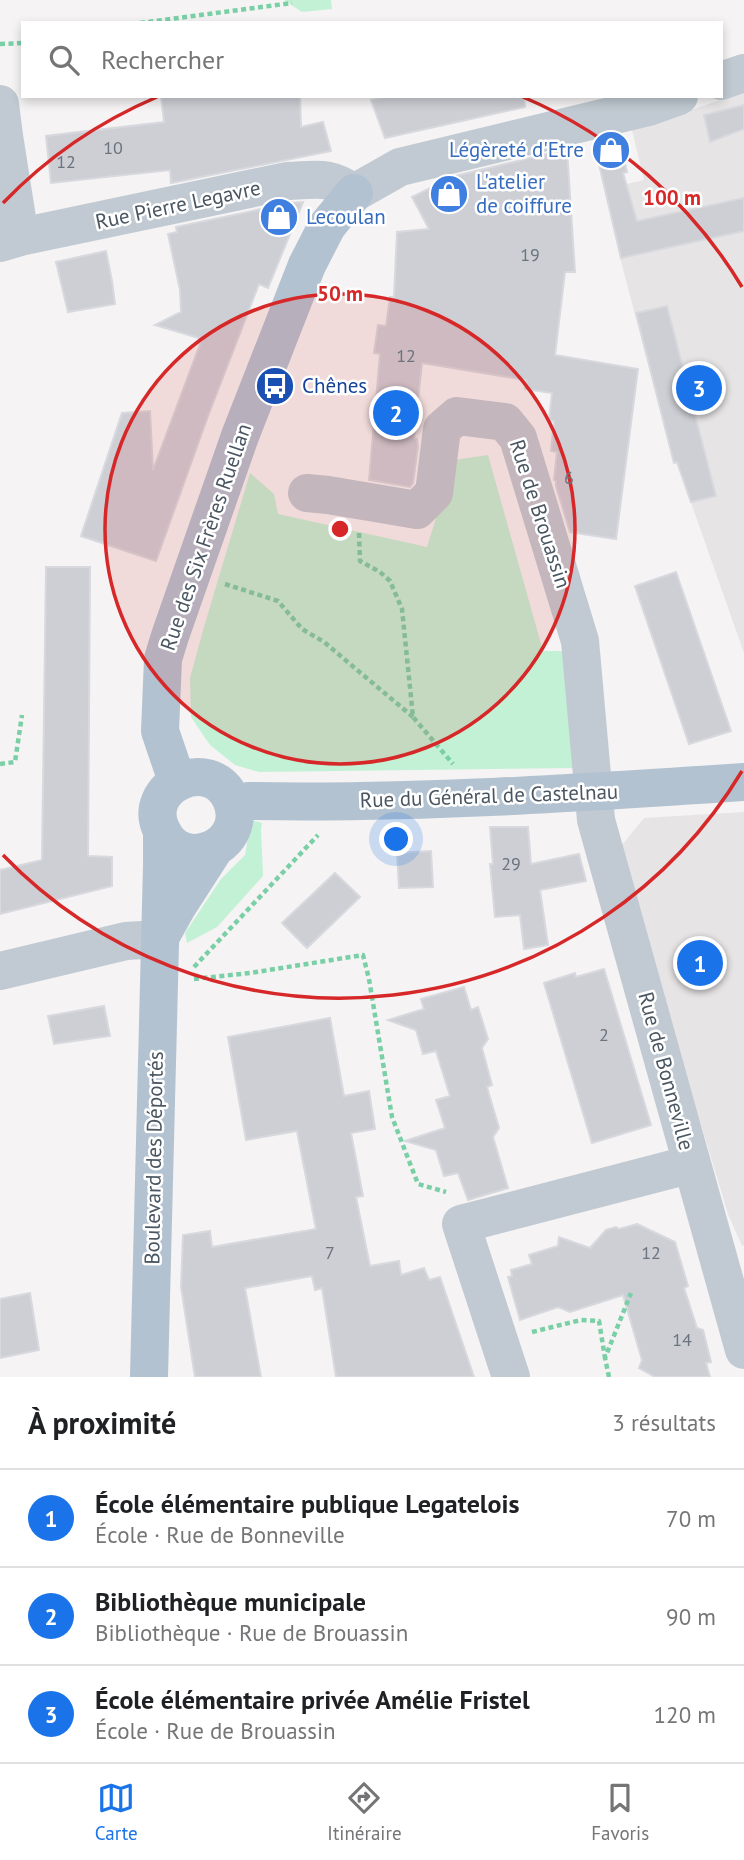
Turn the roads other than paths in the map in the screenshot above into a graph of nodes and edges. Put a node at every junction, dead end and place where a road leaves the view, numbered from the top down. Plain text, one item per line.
1 (744, 73) edge
2 (723, 80) edge
3 (673, 98) edge
4 (0, 104) edge
5 (354, 193) junction
6 (10, 240) edge
7 (307, 493) dead end
8 (177, 781) junction
9 (744, 782) edge
10 (594, 792) junction
11 (234, 807) junction
12 (162, 831) junction
13 (215, 848) junction
14 (159, 939) junction
15 (0, 971) edge
16 (692, 1164) junction
17 (744, 1350) edge
18 (149, 1377) edge
19 (511, 1377) edge

1 - 2 street
3 - 5 street, Rue des Six Frères Ruellan
4 - 6 street
5 - 6 street, Rue Pierre Legavre
5 - 8 main road, Rue des Six Frères Ruellan
7 - 10 street, Rue de Brouassin
8 - 11 main road
8 - 12 main road
9 - 10 main road, Rue du Général de Castelnau
10 - 11 main road, Rue du Général de Castelnau
10 - 16 street, Rue de Bonneville
11 - 13 main road
12 - 13 main road
12 - 14 main road, Boulevard des Déportés
13 - 14 main road, Boulevard des Déportés
14 - 15 street
14 - 18 main road, Boulevard des Déportés
16 - 17 street, Rue de Bonneville
16 - 19 street

